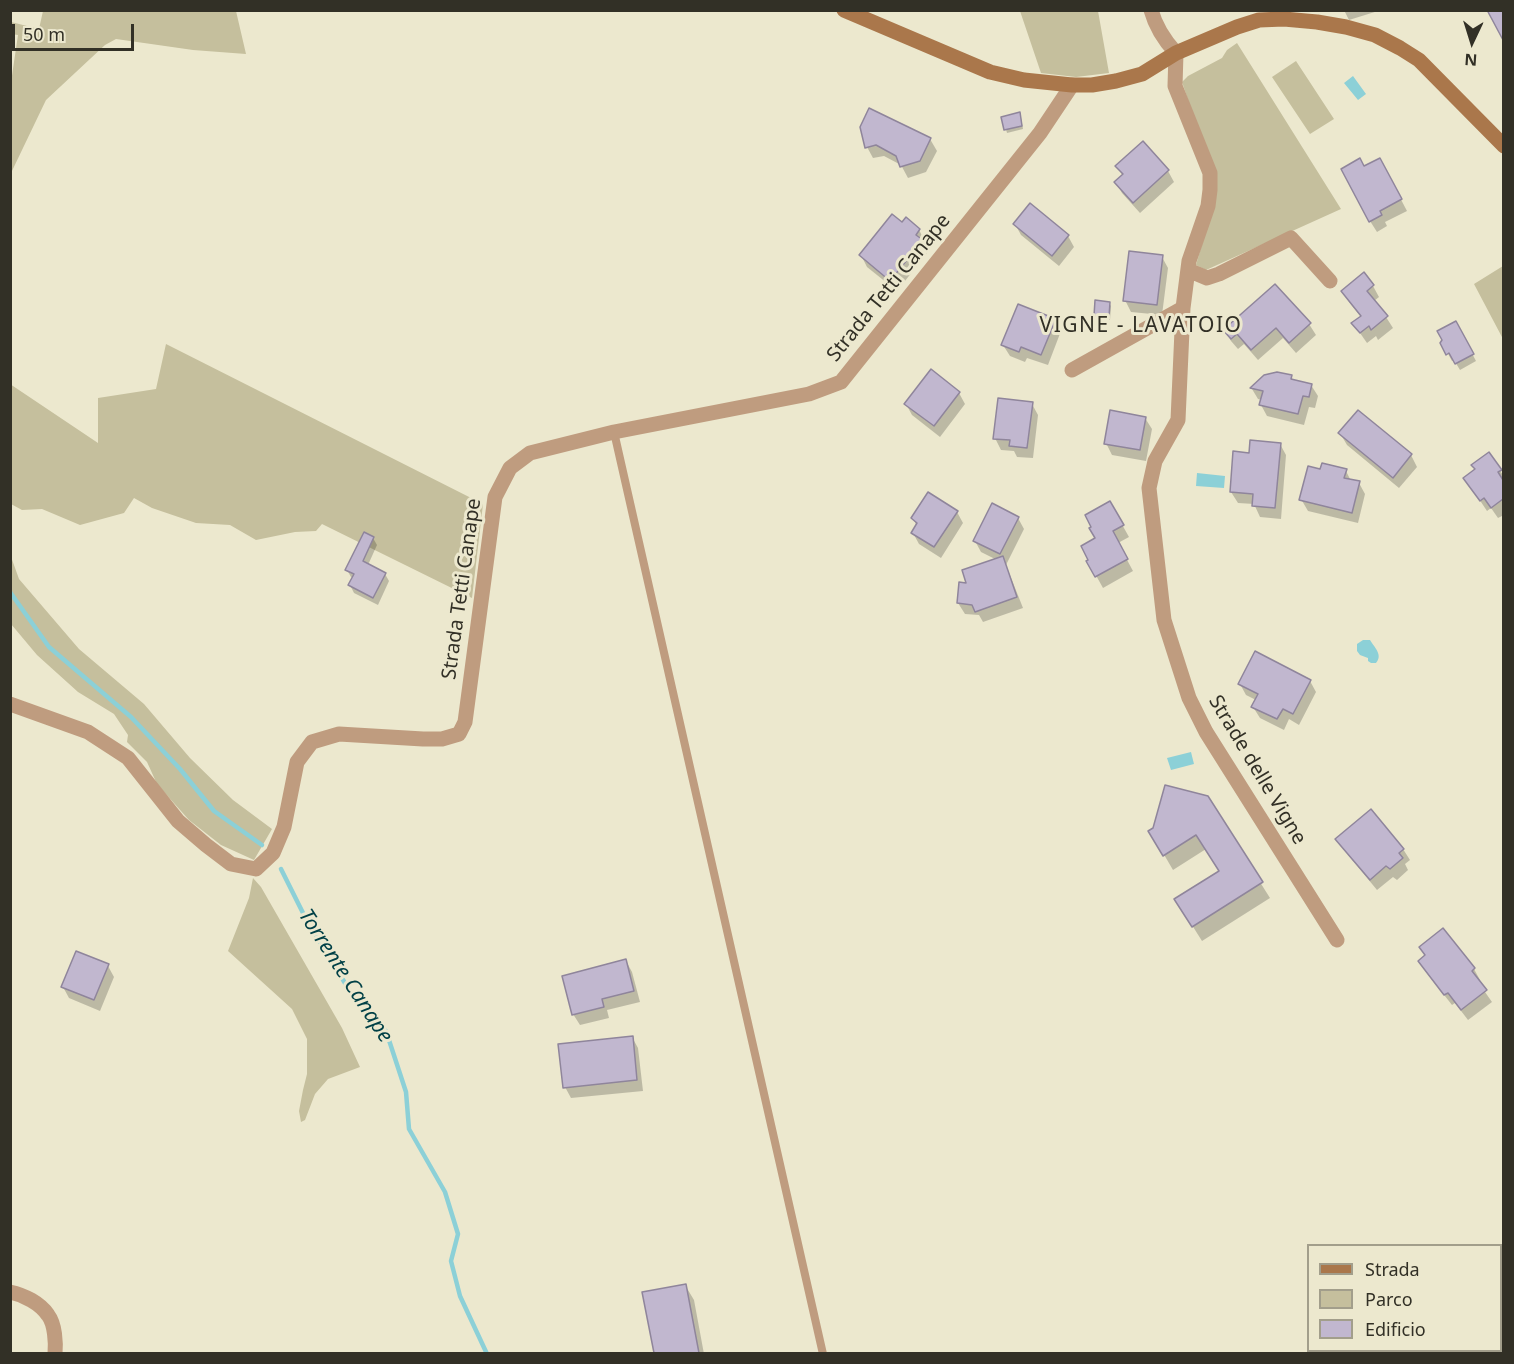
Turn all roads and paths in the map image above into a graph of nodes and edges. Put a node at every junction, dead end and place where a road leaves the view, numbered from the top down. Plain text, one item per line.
1 (1151, 10) edge
2 (852, 12) edge
3 (1176, 53) junction
4 (1072, 85) junction
5 (1503, 146) edge
6 (1188, 270) junction
7 (1330, 281) dead end
8 (1183, 308) junction
9 (1072, 370) dead end
10 (614, 432) junction
11 (10, 704) edge
12 (1337, 940) dead end
13 (10, 1292) edge
14 (55, 1353) edge
15 (824, 1353) edge

1 - 3 street
2 - 4 main road
3 - 4 main road
3 - 5 main road
3 - 6 street, Strade delle Vigne
4 - 10 street, Strada Tetti Canape
6 - 7 street
6 - 8 street, Strade delle Vigne
8 - 9 street
8 - 12 street, Strade delle Vigne
10 - 11 street, Strada Tetti Canape
10 - 15 lane
13 - 14 street

